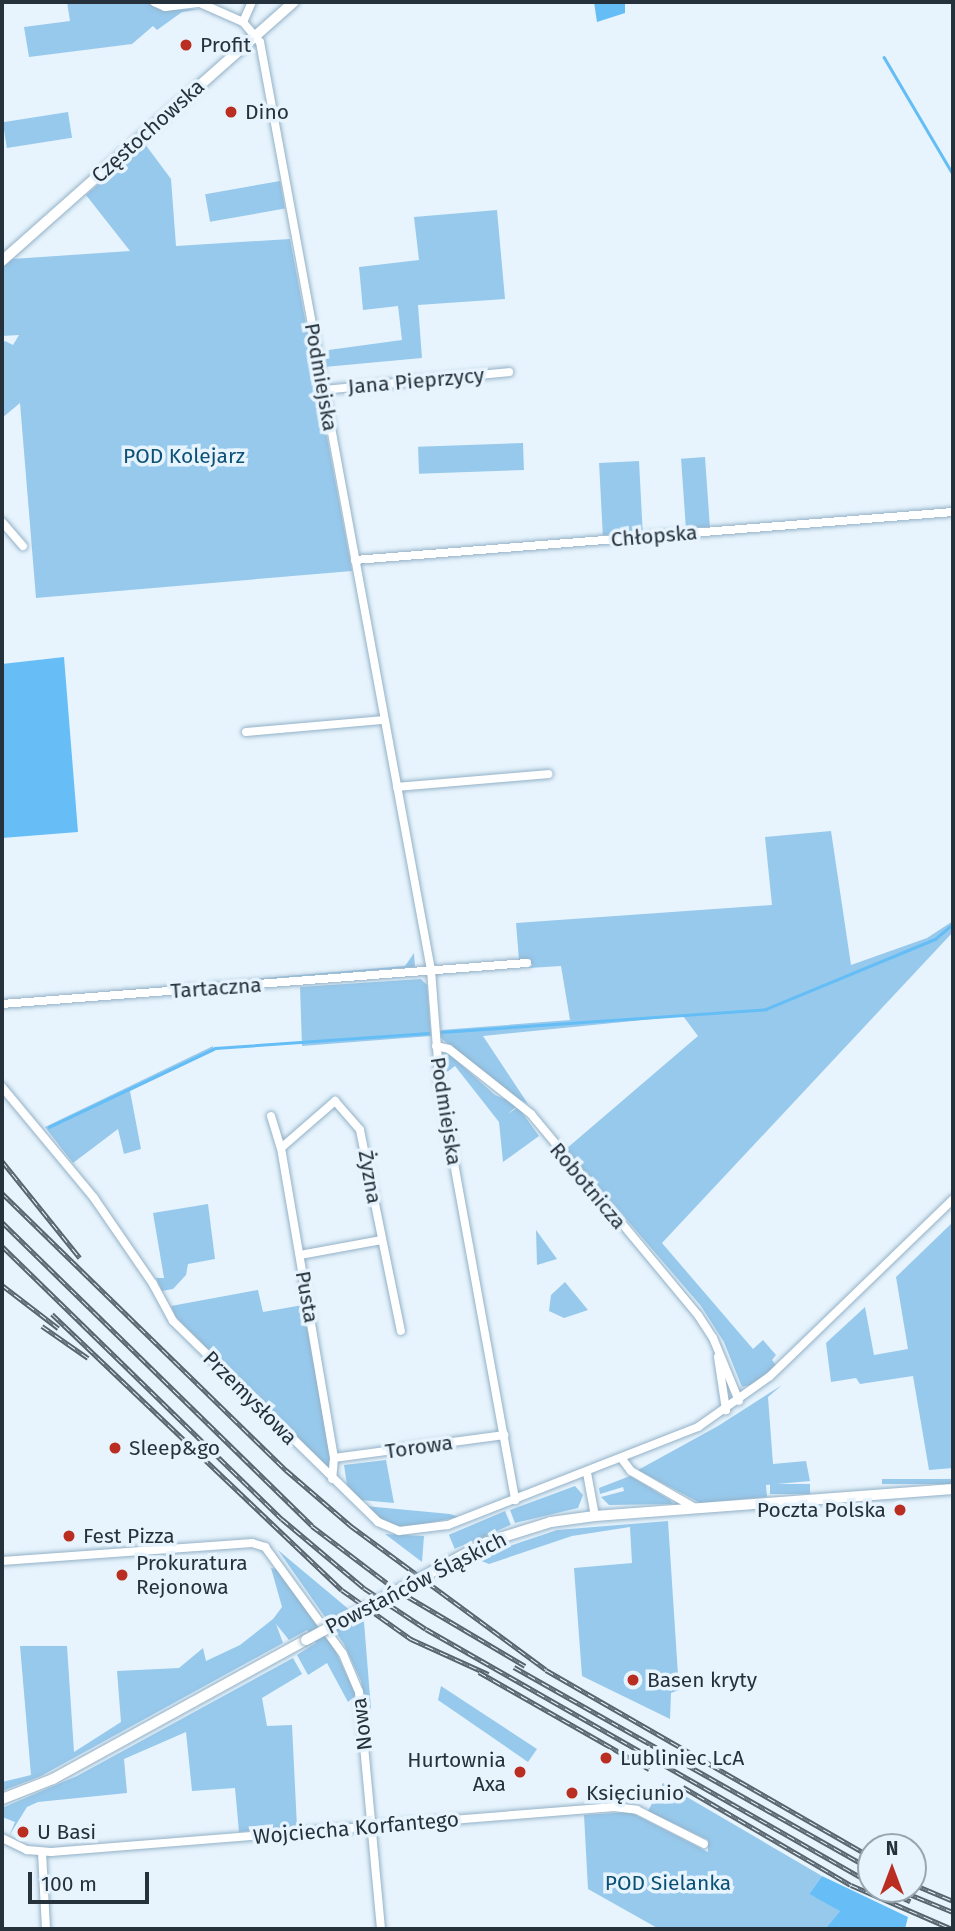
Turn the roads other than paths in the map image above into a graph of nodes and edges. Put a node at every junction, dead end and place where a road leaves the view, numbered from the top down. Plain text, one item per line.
1 (154, 2) edge
2 (207, 2) edge
3 (252, 2) edge
4 (294, 2) edge
5 (200, 3) edge
6 (243, 22) junction
7 (256, 34) junction
8 (2, 261) edge
9 (509, 372) dead end
10 (323, 390) junction
11 (953, 512) edge
12 (2, 522) edge
13 (23, 546) dead end
14 (355, 561) junction
15 (384, 720) junction
16 (246, 732) dead end
17 (548, 774) dead end
18 (397, 787) junction
19 (527, 963) dead end
20 (430, 970) junction
21 (2, 1004) edge
22 (436, 1046) junction
23 (2, 1087) edge
24 (271, 1116) dead end
25 (281, 1149) junction
26 (953, 1199) edge
27 (382, 1240) junction
28 (300, 1255) junction
29 (401, 1331) dead end
30 (718, 1350) junction
31 (739, 1401) junction
32 (726, 1410) junction
33 (504, 1435) junction
34 (334, 1458) junction
35 (622, 1459) junction
36 (587, 1473) junction
37 (332, 1479) junction
38 (953, 1489) edge
39 (515, 1500) junction
40 (695, 1508) junction
41 (595, 1516) junction
42 (2, 1561) edge
43 (2, 1799) edge
44 (372, 1826) junction
45 (2, 1838) edge
46 (705, 1844) dead end
47 (42, 1852) junction
48 (46, 1929) edge
49 (381, 1929) edge

1 - 5 street
2 - 5 street
3 - 6 street
4 - 7 main road, Częstochowska
5 - 6 street
6 - 7 street
7 - 8 main road, Częstochowska
7 - 10 street, Podmiejska
9 - 10 street, Jana Pieprzycy
10 - 14 street, Podmiejska
11 - 14 street, Chłopska
12 - 13 street
14 - 15 street, Podmiejska
15 - 16 street
15 - 18 street, Podmiejska
17 - 18 street
18 - 20 street, Podmiejska
19 - 20 street, Tartaczna
20 - 21 street, Tartaczna
20 - 22 street, Podmiejska
22 - 30 street, Robotnicza
22 - 33 street, Podmiejska
23 - 37 street, Przemysłowa
24 - 25 street, Pusta
25 - 27 street, Żyzna
25 - 28 street, Pusta
26 - 31 street, Przemysłowa
27 - 28 street
27 - 29 street, Żyzna
28 - 34 street, Pusta
30 - 31 street, Robotnicza
30 - 32 street, Robotnicza
31 - 32 street, Przemysłowa
32 - 35 street, Przemysłowa
33 - 34 street, Torowa
33 - 39 street, Podmiejska
34 - 37 street, Pusta
35 - 36 street, Przemysłowa
35 - 40 street
36 - 39 street, Przemysłowa
36 - 41 street
37 - 39 street, Przemysłowa
38 - 40 main road, Powstańców Śląskich
40 - 41 main road, Powstańców Śląskich
41 - 43 main road, Powstańców Śląskich, bridge
42 - 44 street, Nowa
44 - 46 street, Wojciecha Korfantego
44 - 47 street, Wojciecha Korfantego
44 - 49 street, Nowa
45 - 47 street, Wojciecha Korfantego
47 - 48 street

